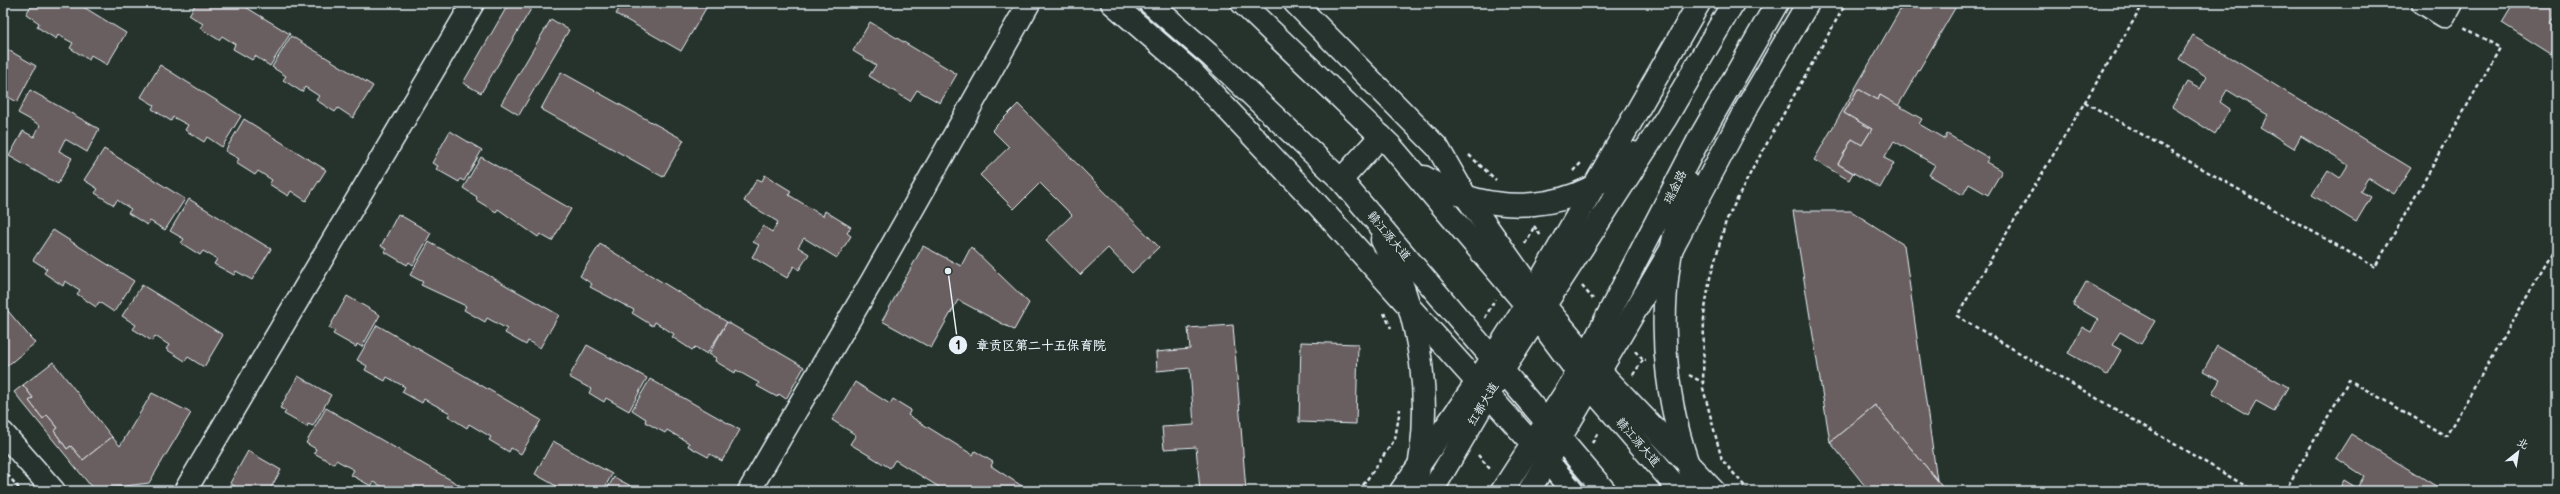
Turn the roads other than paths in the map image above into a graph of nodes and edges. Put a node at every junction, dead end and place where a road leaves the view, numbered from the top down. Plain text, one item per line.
1 (473, 3) edge
2 (1029, 3) edge
3 (1112, 3) edge
4 (1150, 3) edge
5 (1242, 3) edge
6 (1295, 3) edge
7 (1699, 3) edge
8 (1733, 3) edge
9 (1776, 3) edge
10 (1808, 3) edge
11 (2422, 3) edge
12 (2447, 9) edge
13 (1666, 118) junction
14 (1386, 141) junction
15 (1698, 141) junction
16 (1598, 183) junction
17 (1346, 186) junction
18 (1466, 198) junction
19 (1672, 248) junction
20 (1562, 262) junction
21 (1408, 306) junction
22 (1536, 306) junction
23 (1615, 326) junction
24 (1498, 364) junction
25 (1588, 371) junction
26 (1483, 389) junction
27 (1553, 429) junction
28 (3, 433) edge
29 (1539, 451) junction
30 (1419, 464) junction
31 (1688, 464) junction
32 (54, 491) edge
33 (185, 491) edge
34 (749, 491) edge
35 (1401, 491) edge
36 (1414, 491) edge
37 (1432, 491) edge
38 (1502, 491) edge
39 (1529, 491) edge
40 (1572, 491) edge
41 (1605, 491) edge
42 (1680, 491) edge
43 (1698, 491) edge
44 (1714, 491) edge

1 - 33 main road
2 - 34 main road
3 - 21 main road
4 - 17 main road, 赣江源大道
5 - 14 main road, 赣江源大道
6 - 18 main road
7 - 16 main road
8 - 13 main road
9 - 15 main road, 瑞金路
10 - 19 main road
11 - 12 main road
13 - 16 main road
13 - 20 main road
14 - 17 main road
14 - 18 main road
14 - 22 main road, 赣江源大道
15 - 19 main road
15 - 23 main road, 瑞金路
16 - 18 main road
16 - 20 main road
17 - 21 main road
17 - 24 main road, 赣江源大道
18 - 22 main road
19 - 23 main road
19 - 31 main road
20 - 22 main road
21 - 26 main road
21 - 30 main road
22 - 24 main road, 红都大道
22 - 25 main road, 赣江源大道
23 - 25 main road, 瑞金路
24 - 26 main road, 红都大道
24 - 27 main road, 赣江源大道
25 - 27 main road
25 - 31 main road
25 - 42 main road, 赣江源大道
26 - 29 main road
26 - 30 main road
26 - 37 main road, 红都大道
27 - 29 main road
27 - 41 main road, 赣江源大道
28 - 32 main road
29 - 38 main road
29 - 39 main road
29 - 40 main road
30 - 35 main road
30 - 36 main road
31 - 43 main road
31 - 44 main road

